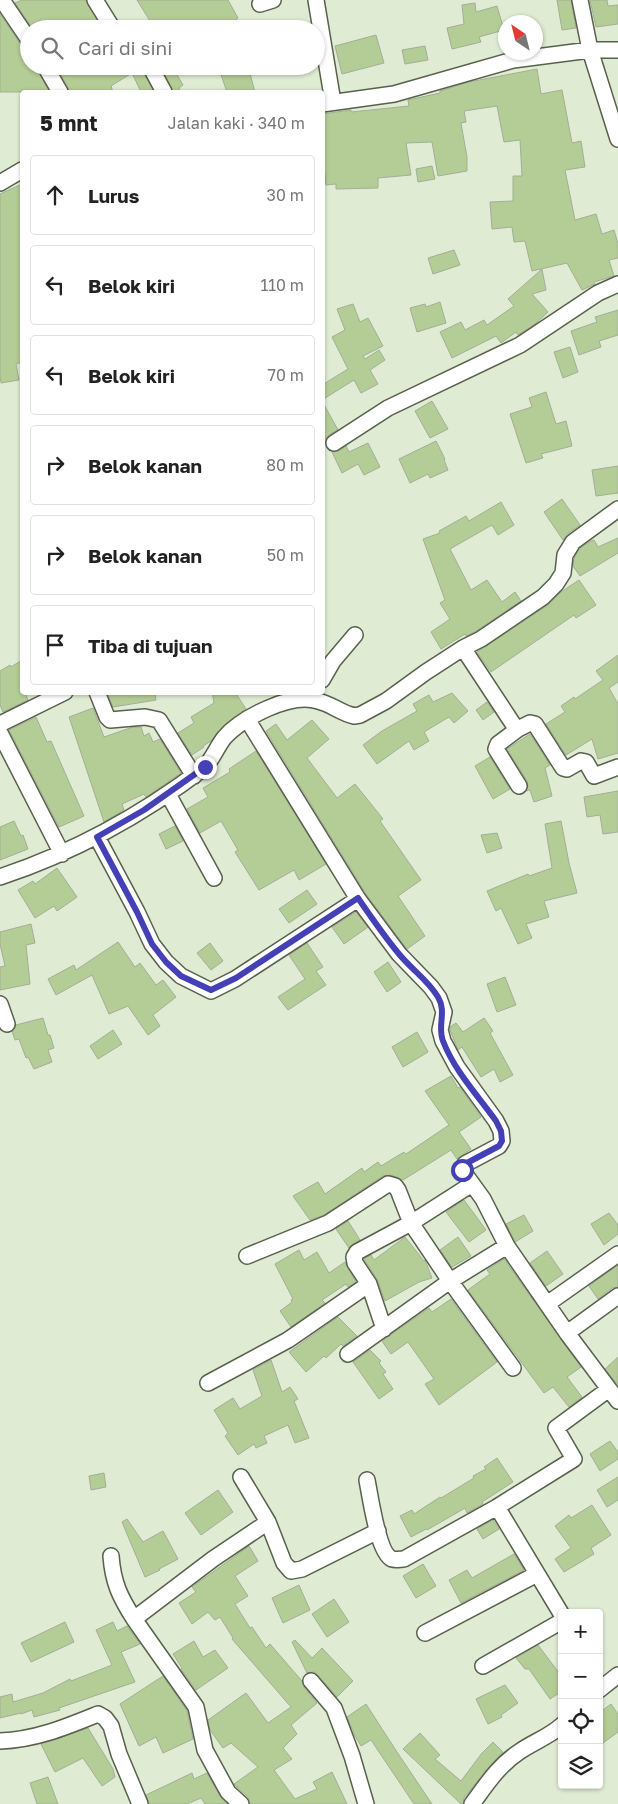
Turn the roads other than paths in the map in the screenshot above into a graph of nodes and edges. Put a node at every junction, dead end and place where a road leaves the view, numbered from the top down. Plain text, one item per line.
1 (2, 0) edge
2 (95, 0) edge
3 (316, 0) edge
4 (580, 0) edge
5 (107, 20) edge
6 (318, 20) edge
7 (20, 27) edge
8 (590, 50) junction
9 (618, 50) edge
10 (50, 75) edge
11 (155, 75) edge
12 (325, 75) edge
13 (59, 90) edge
14 (163, 90) edge
15 (328, 103) edge
16 (618, 139) edge
17 (20, 171) edge
18 (0, 183) edge
19 (618, 284) edge
20 (334, 442) dead end
21 (618, 509) edge
22 (355, 635) dead end
23 (463, 648) junction
24 (325, 675) edge
25 (59, 695) edge
26 (98, 695) edge
27 (318, 696) edge
28 (247, 719) junction
29 (0, 724) edge
30 (518, 729) junction
31 (0, 733) edge
32 (618, 767) edge
33 (194, 776) junction
34 (519, 786) dead end
35 (168, 794) junction
36 (97, 837) junction
37 (62, 854) junction
38 (0, 877) edge
39 (214, 878) dead end
40 (358, 898) junction
41 (0, 1004) edge
42 (7, 1024) dead end
43 (472, 1184) junction
44 (411, 1223) junction
45 (507, 1246) junction
46 (618, 1254) edge
47 (247, 1256) dead end
48 (450, 1281) junction
49 (369, 1284) junction
50 (618, 1296) edge
51 (548, 1304) junction
52 (384, 1329) junction
53 (567, 1333) junction
54 (348, 1354) dead end
55 (513, 1368) dead end
56 (208, 1383) dead end
57 (613, 1395) edge
58 (241, 1477) dead end
59 (367, 1480) dead end
60 (497, 1507) junction
61 (268, 1522) junction
62 (378, 1531) junction
63 (111, 1556) dead end
64 (537, 1574) junction
65 (558, 1609) edge
66 (134, 1619) junction
67 (558, 1623) edge
68 (426, 1633) dead end
69 (483, 1666) dead end
70 (618, 1675) edge
71 (311, 1681) dead end
72 (603, 1682) edge
73 (558, 1728) edge
74 (0, 1741) edge
75 (140, 1804) edge
76 (241, 1804) edge
77 (366, 1804) edge
78 (472, 1804) edge

1 - 7 street
2 - 5 street
3 - 6 street
4 - 8 street
8 - 9 street
8 - 15 street
8 - 16 street
10 - 13 street
11 - 14 street
12 - 15 street
17 - 18 street
19 - 20 street
21 - 23 street
22 - 24 street
23 - 27 street
23 - 30 street
25 - 29 street
26 - 33 street
27 - 28 street
28 - 33 street
28 - 40 street
30 - 32 street
30 - 34 street
31 - 37 street
33 - 35 street
35 - 36 street
35 - 39 street
36 - 37 street
36 - 40 street
37 - 38 street
40 - 43 street
41 - 42 street
43 - 44 street
43 - 45 street
44 - 47 street
44 - 48 street
44 - 49 street
45 - 48 street
45 - 51 street
46 - 51 street
48 - 52 street
48 - 55 street
49 - 52 street
49 - 56 street
50 - 53 street
51 - 53 street
52 - 54 street
53 - 57 street
57 - 60 street
58 - 61 street
59 - 62 street
60 - 62 street
60 - 64 street
61 - 62 street
61 - 66 street
63 - 66 street
64 - 65 street
64 - 68 street
66 - 76 street
67 - 69 street
70 - 72 street
71 - 77 street
73 - 78 street
74 - 75 street

